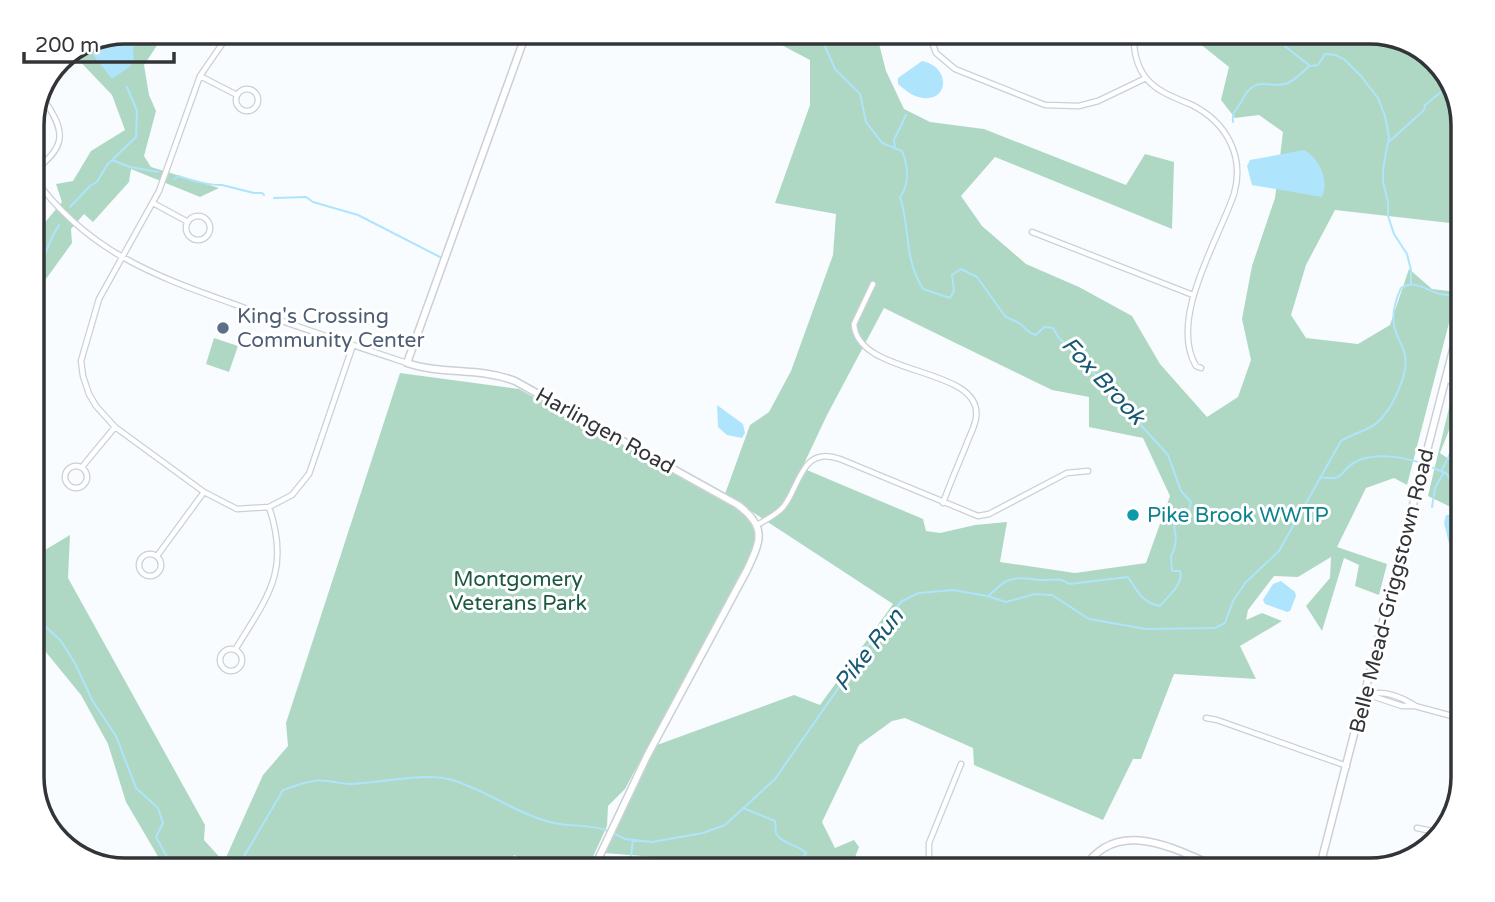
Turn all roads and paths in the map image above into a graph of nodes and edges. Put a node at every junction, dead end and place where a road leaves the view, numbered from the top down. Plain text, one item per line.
1 (223, 44) edge
2 (523, 44) edge
3 (933, 44) edge
4 (1134, 44) edge
5 (201, 76) junction
6 (1146, 78) junction
7 (237, 95) junction
8 (47, 105) edge
9 (44, 164) edge
10 (44, 189) edge
11 (153, 203) junction
12 (188, 222) junction
13 (1032, 232) dead end
14 (121, 258) junction
15 (873, 284) dead end
16 (1193, 295) junction
17 (354, 345) junction
18 (1451, 358) edge
19 (407, 363) junction
20 (1201, 368) dead end
21 (1446, 378) junction
22 (1451, 379) edge
23 (1451, 381) edge
24 (115, 427) junction
25 (82, 467) junction
26 (1088, 471) dead end
27 (204, 492) junction
28 (943, 503) junction
29 (269, 507) junction
30 (757, 525) junction
31 (157, 556) junction
32 (235, 650) junction
33 (1368, 694) junction
34 (1451, 716) edge
35 (1206, 718) dead end
36 (961, 764) dead end
37 (1347, 766) junction
38 (1417, 828) dead end
39 (1430, 831) edge
40 (598, 858) edge
41 (929, 858) edge
42 (1092, 858) edge
43 (1197, 858) edge
44 (1323, 858) edge

1 - 5 street
2 - 19 street
3 - 6 street
4 - 6 street
5 - 7 street
5 - 11 street
6 - 16 street
7 - 7 street
8 - 9 street
10 - 14 street
11 - 12 street
11 - 14 street
12 - 12 street
13 - 16 street
14 - 17 street
14 - 24 street
15 - 28 street
16 - 20 street
17 - 19 street
17 - 29 street
18 - 21 street, Belle Mead-Griggstown Road
19 - 30 street, Harlingen Road
21 - 22 street
21 - 23 street
21 - 33 street, Belle Mead-Griggstown Road
24 - 25 street
24 - 27 street
25 - 25 street
26 - 28 street
27 - 29 street
27 - 31 street
28 - 30 street
29 - 32 street
30 - 40 street
31 - 31 street
32 - 32 street
33 - 34 street
33 - 37 street, Belle Mead-Griggstown Road
35 - 37 street
36 - 41 street
37 - 44 street, Belle Mead-Griggstown Road
38 - 39 street
42 - 43 street

